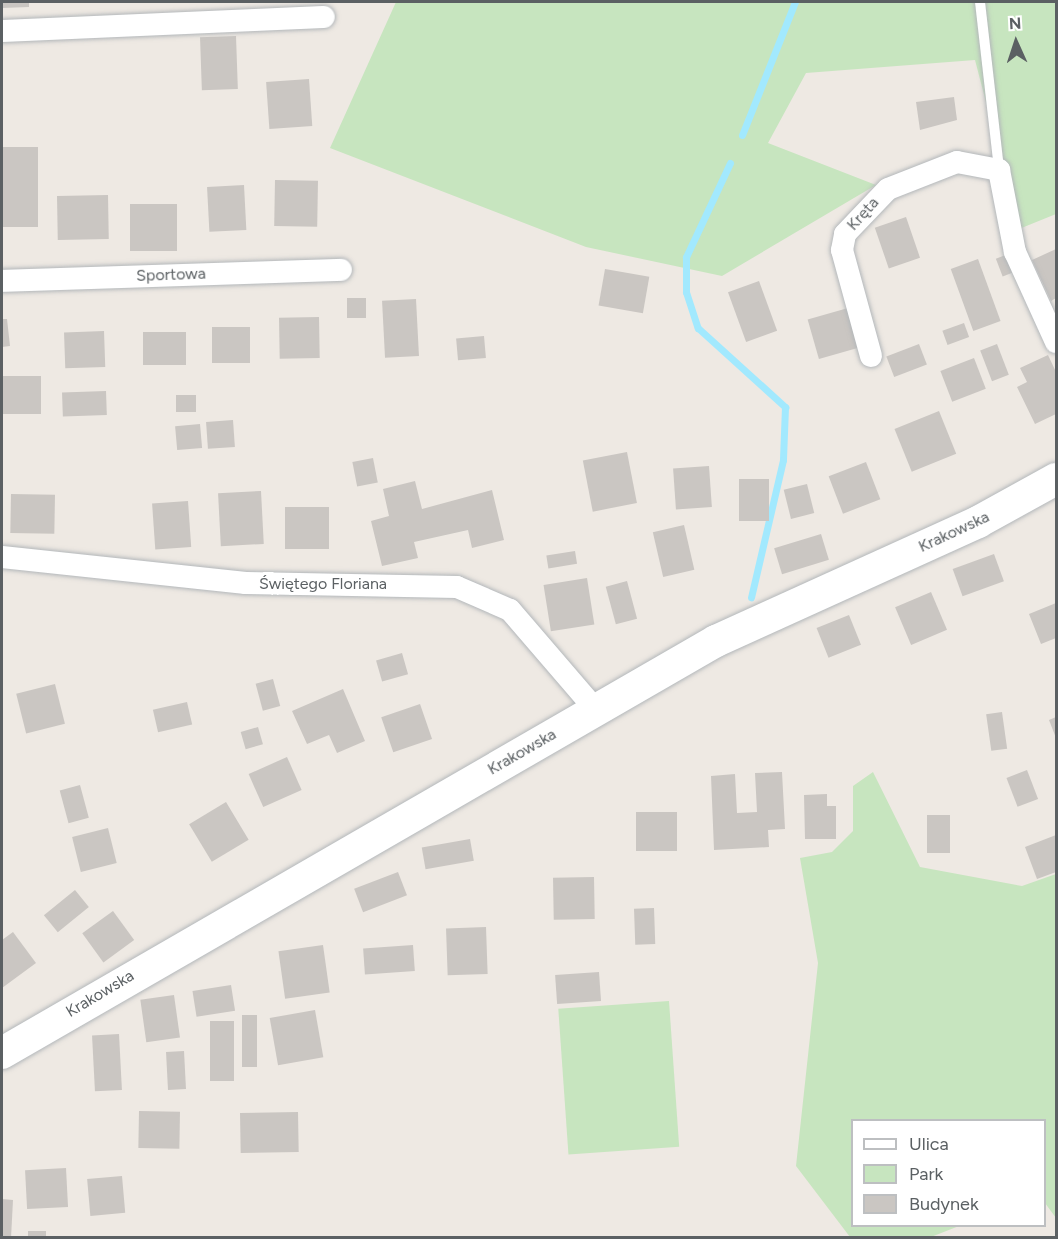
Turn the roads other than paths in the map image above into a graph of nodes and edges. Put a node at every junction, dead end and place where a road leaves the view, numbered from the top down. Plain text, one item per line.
1 (980, 2) edge
2 (324, 16) dead end
3 (2, 31) edge
4 (999, 170) junction
5 (341, 270) dead end
6 (2, 280) edge
7 (1056, 342) edge
8 (871, 356) dead end
9 (1056, 479) edge
10 (2, 557) edge
11 (596, 710) junction
12 (2, 1053) edge

1 - 4 lane
2 - 3 street
4 - 7 street
4 - 8 street, Kręta
5 - 6 street, Sportowa
9 - 11 street, Krakowska
10 - 11 street, Świętego Floriana
11 - 12 street, Krakowska

